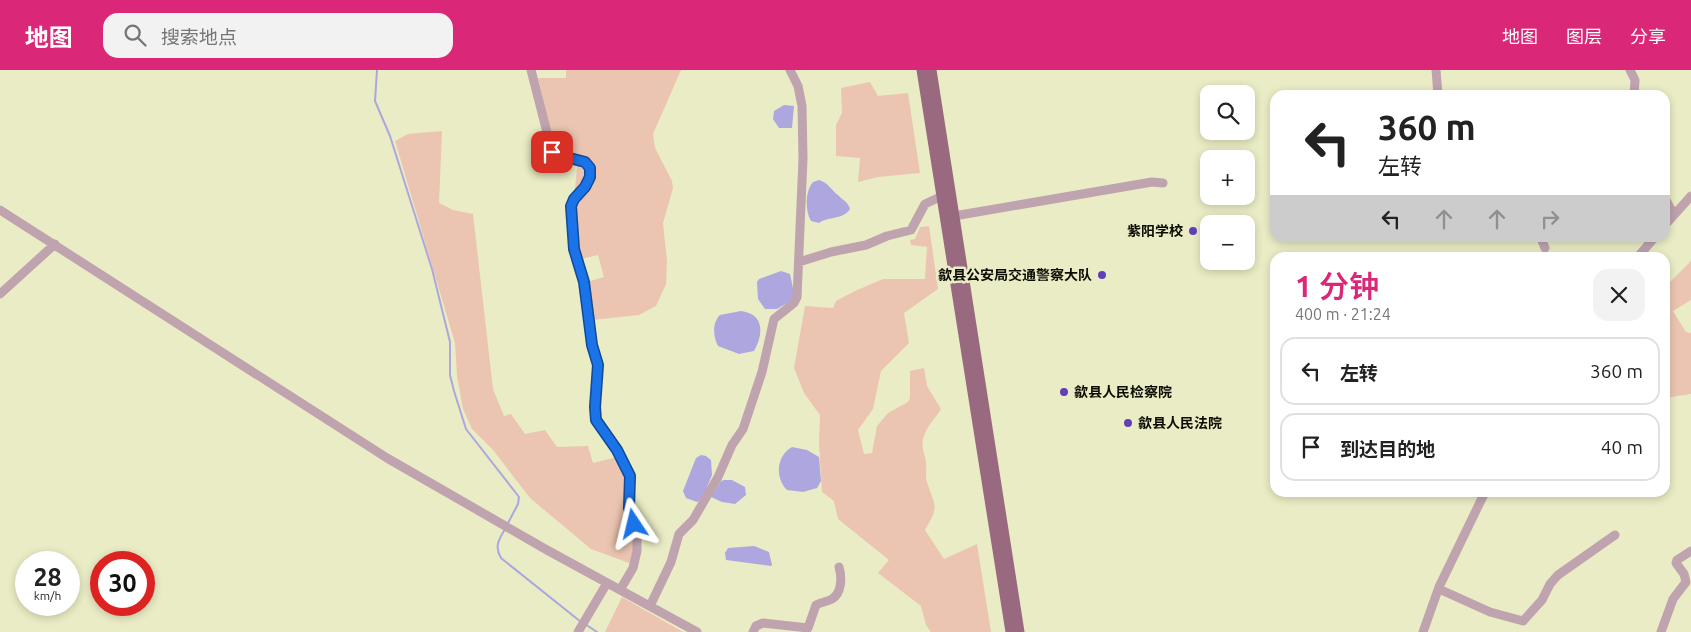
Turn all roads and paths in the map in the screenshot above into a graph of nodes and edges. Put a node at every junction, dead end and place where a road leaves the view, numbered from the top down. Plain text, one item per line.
1 (531, 70) edge
2 (790, 70) edge
3 (922, 70) edge
4 (930, 70) edge
5 (1436, 70) edge
6 (1630, 70) edge
7 (1438, 90) edge
8 (1634, 90) edge
9 (1163, 183) dead end
10 (942, 196) junction
11 (1691, 196) edge
12 (1670, 207) edge
13 (0, 210) edge
14 (1674, 215) junction
15 (954, 216) junction
16 (1670, 219) edge
17 (1543, 242) edge
18 (1650, 242) edge
19 (55, 244) junction
20 (1546, 248) dead end
21 (1641, 252) edge
22 (799, 262) junction
23 (0, 294) edge
24 (1483, 497) edge
25 (1615, 535) dead end
26 (1691, 551) edge
27 (839, 567) dead end
28 (607, 583) junction
29 (1439, 589) junction
30 (620, 590) junction
31 (650, 606) junction
32 (578, 632) edge
33 (697, 632) edge
34 (752, 632) edge
35 (1011, 632) edge
36 (1019, 632) edge
37 (1423, 632) edge
38 (1661, 632) edge

1 - 30 street
2 - 22 street
3 - 10 main road
4 - 15 main road
5 - 7 street
6 - 8 street
9 - 15 street
10 - 22 street
10 - 35 main road
11 - 14 street
12 - 14 street
13 - 19 street
14 - 16 street
15 - 36 main road
17 - 20 street
18 - 21 street
19 - 23 street
19 - 28 street
22 - 31 street
24 - 29 street
25 - 29 street
26 - 38 street
27 - 34 street
28 - 30 street
28 - 32 street
29 - 37 street
30 - 31 street
31 - 33 street

